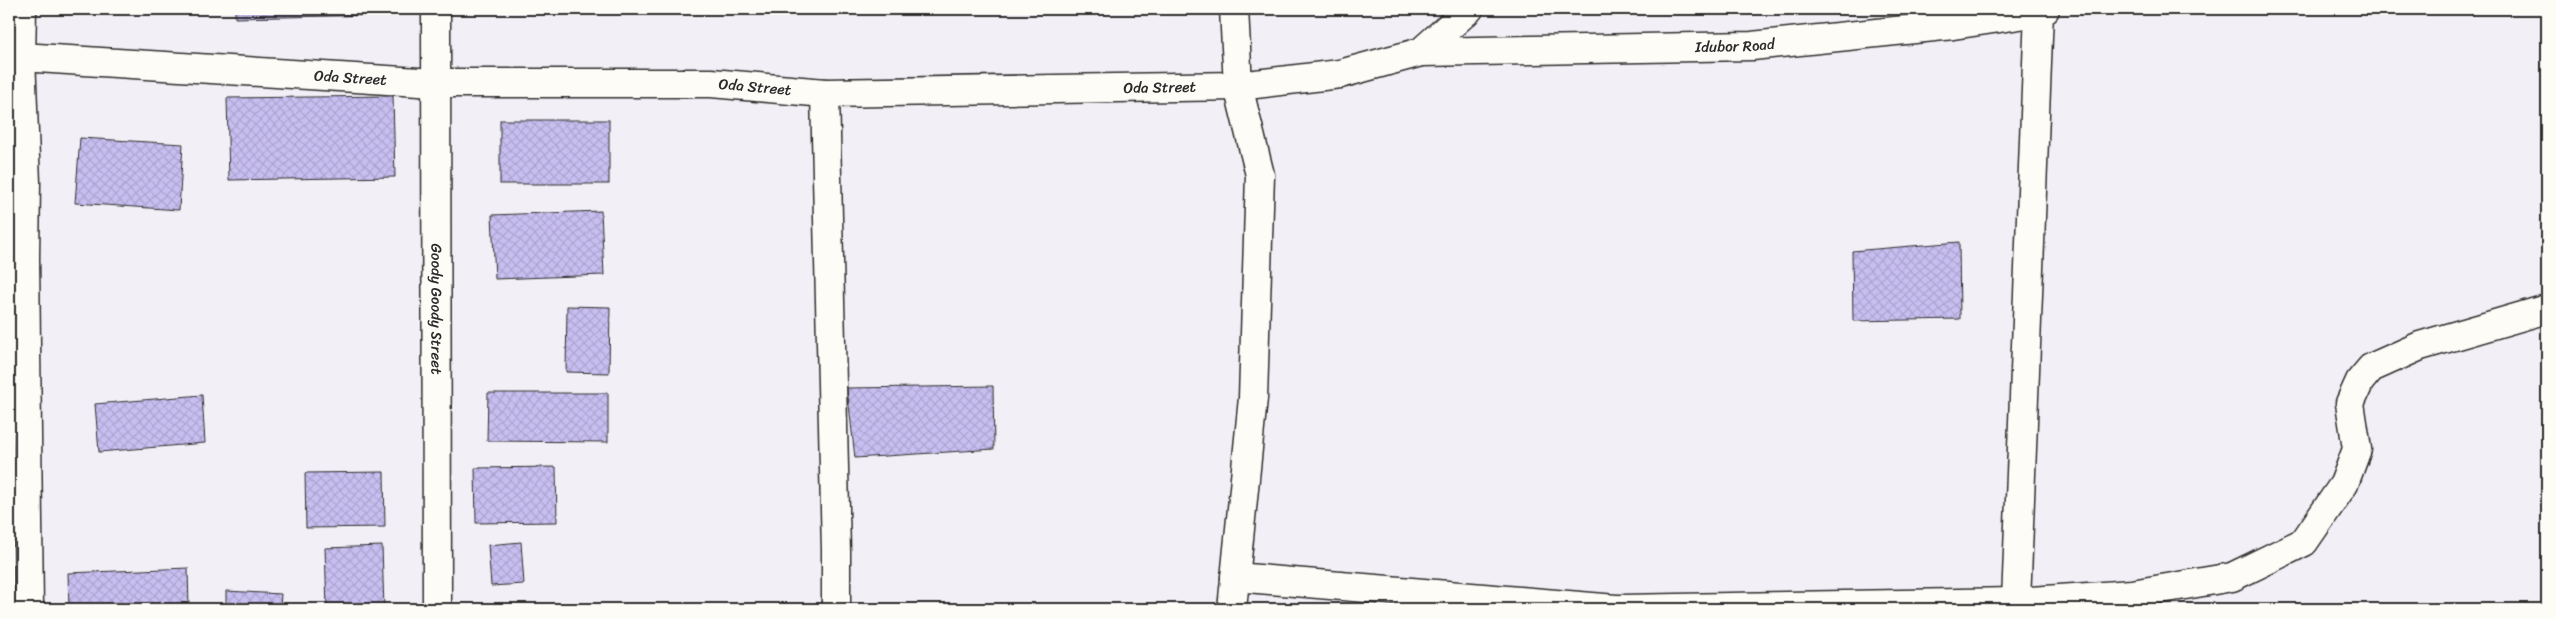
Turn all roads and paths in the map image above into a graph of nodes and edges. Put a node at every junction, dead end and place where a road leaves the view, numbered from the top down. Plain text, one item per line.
1 (22, 9) edge
2 (436, 9) edge
3 (1234, 9) edge
4 (1469, 9) edge
5 (2042, 10) edge
6 (1949, 17) edge
7 (1421, 52) junction
8 (21, 57) junction
9 (435, 83) junction
10 (1238, 86) junction
11 (826, 93) junction
12 (17, 258) edge
13 (2547, 309) edge
14 (1235, 577) junction
15 (2016, 602) junction
16 (28, 609) edge
17 (437, 609) edge
18 (836, 609) edge
19 (1232, 609) edge
20 (1616, 609) edge
21 (1621, 609) edge

1 - 8 street
2 - 9 street, Goody Goody Street
3 - 10 street
4 - 7 street, Oda Street
5 - 6 street, Idubor Road
5 - 15 street
6 - 7 street, Idubor Road
7 - 10 street, Oda Street
8 - 9 street, Oda Street
8 - 12 street
9 - 11 street, Oda Street
9 - 17 street, Goody Goody Street
10 - 11 street, Oda Street
10 - 14 street
11 - 18 street
12 - 16 street
13 - 15 street
14 - 19 street
14 - 20 street
15 - 21 street

